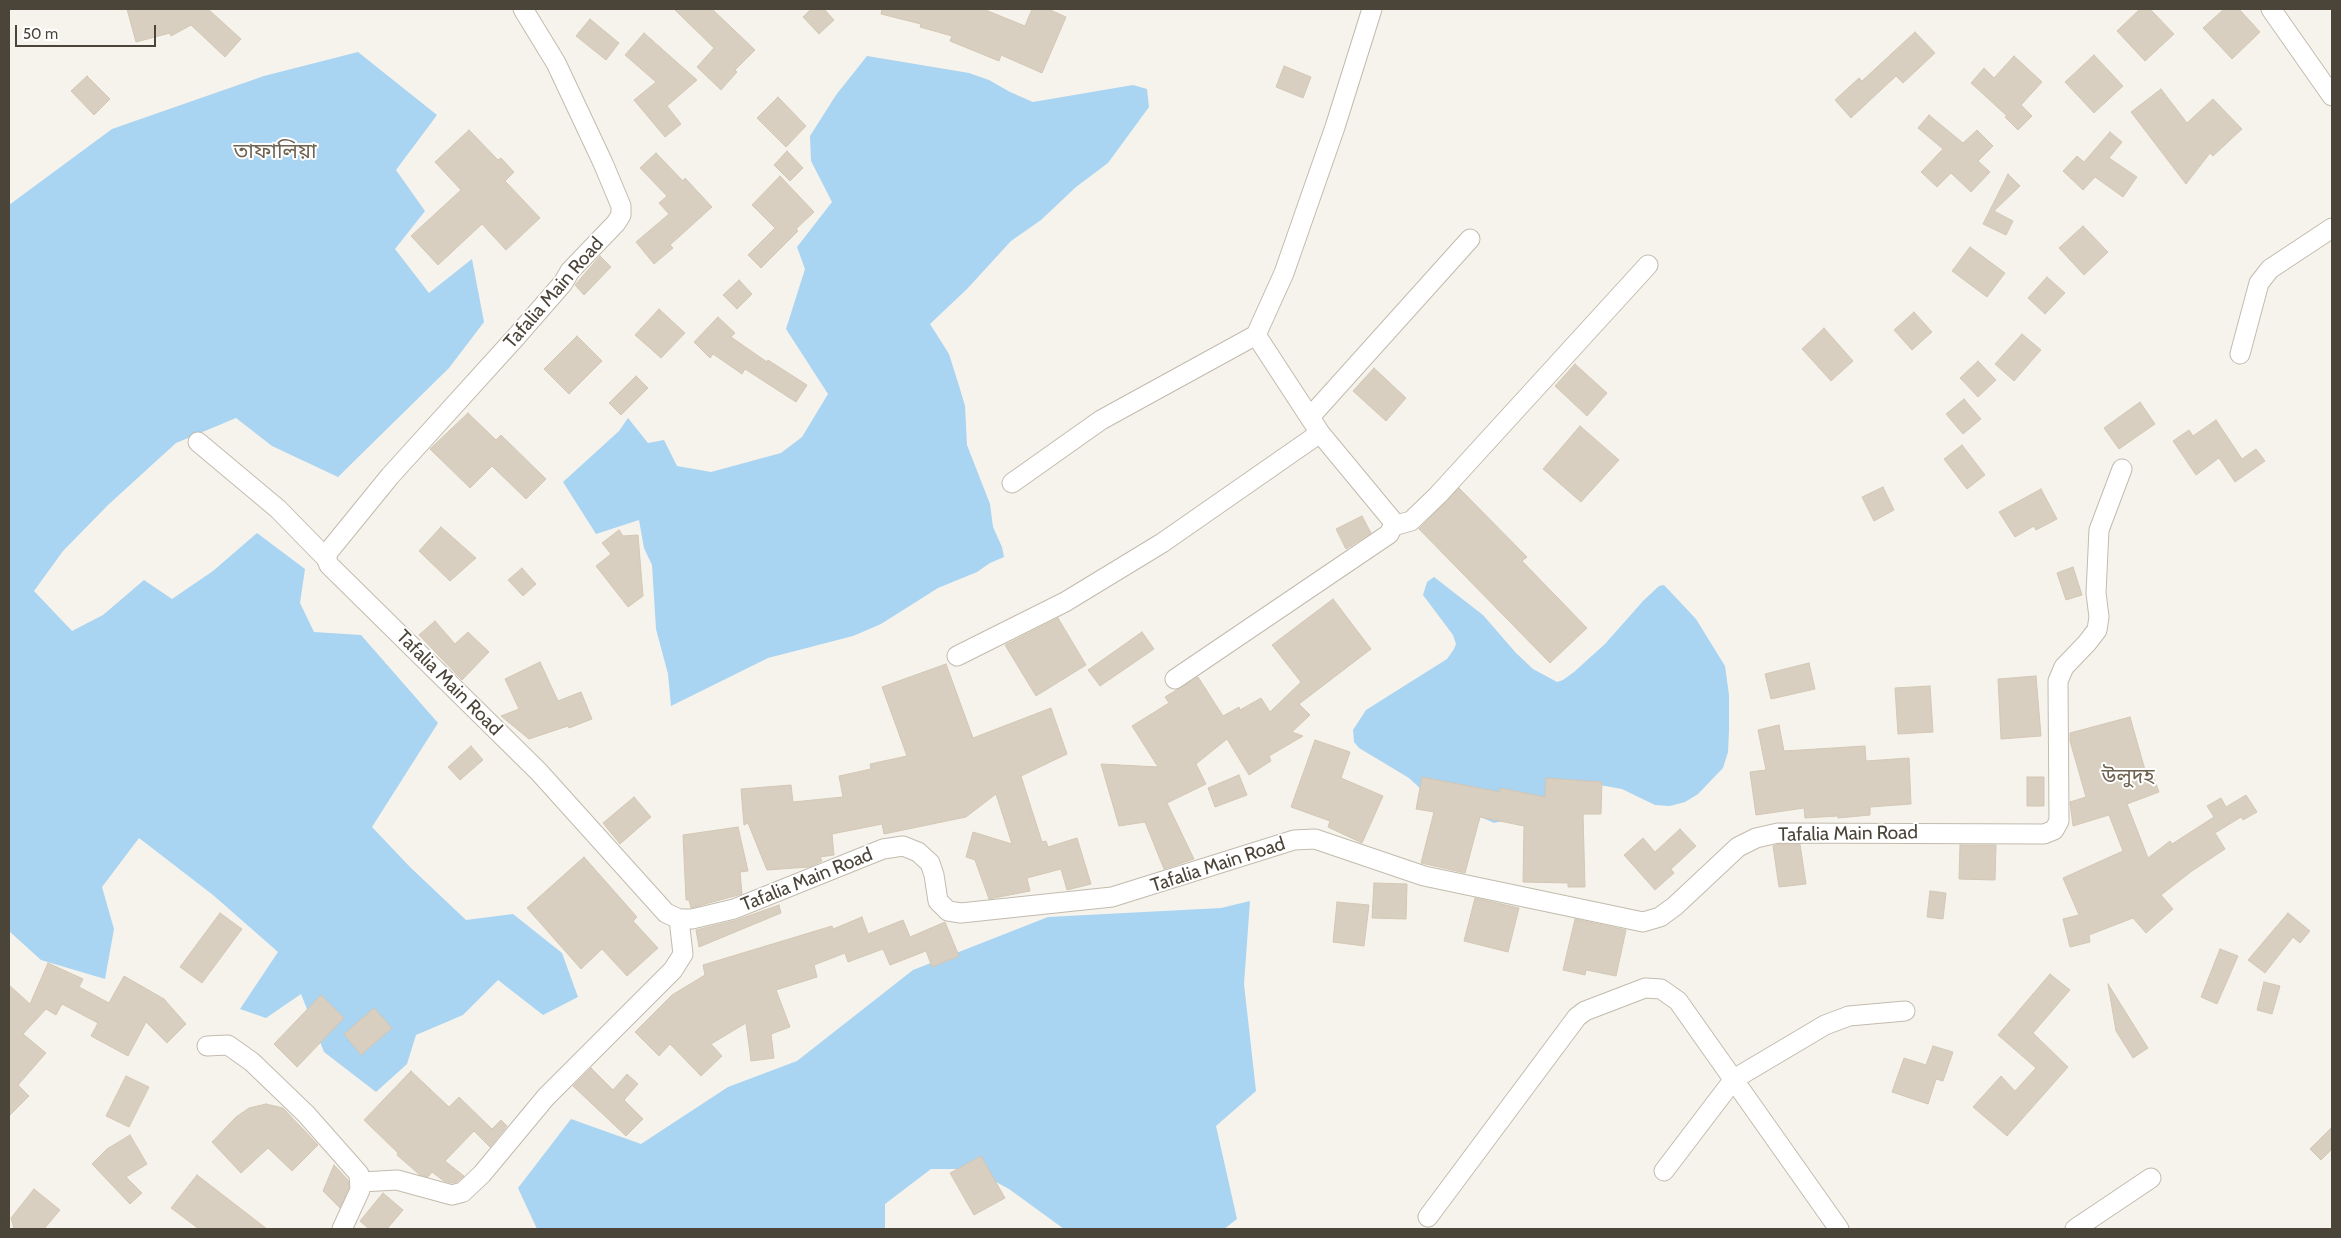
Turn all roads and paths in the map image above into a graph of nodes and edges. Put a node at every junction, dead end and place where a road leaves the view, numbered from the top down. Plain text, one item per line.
1 (523, 9) edge
2 (1372, 9) edge
3 (2271, 9) edge
4 (2332, 96) edge
5 (2332, 228) edge
6 (1470, 239) dead end
7 (1648, 265) dead end
8 (1256, 335) junction
9 (2240, 354) dead end
10 (1310, 417) junction
11 (1320, 433) junction
12 (198, 442) dead end
13 (2122, 469) dead end
14 (1012, 483) dead end
15 (1393, 526) junction
16 (326, 558) junction
17 (957, 656) dead end
18 (1175, 680) dead end
19 (680, 919) junction
20 (1904, 1011) dead end
21 (207, 1046) dead end
22 (1734, 1079) junction
23 (1664, 1171) dead end
24 (2151, 1178) dead end
25 (361, 1182) junction
26 (1428, 1217) dead end
27 (342, 1229) edge
28 (1839, 1229) edge
29 (2075, 1229) edge

1 - 16 street, Tafalia Main Road
2 - 8 street
3 - 4 street
5 - 9 street
6 - 10 street
7 - 15 street
8 - 10 street
8 - 14 street
10 - 11 street
11 - 15 street
11 - 17 street
12 - 16 street
13 - 19 street, Tafalia Main Road
15 - 18 street
16 - 19 street, Tafalia Main Road
19 - 25 street
20 - 22 street
21 - 25 street
22 - 23 street
22 - 26 street
22 - 28 street
24 - 29 street
25 - 27 street

